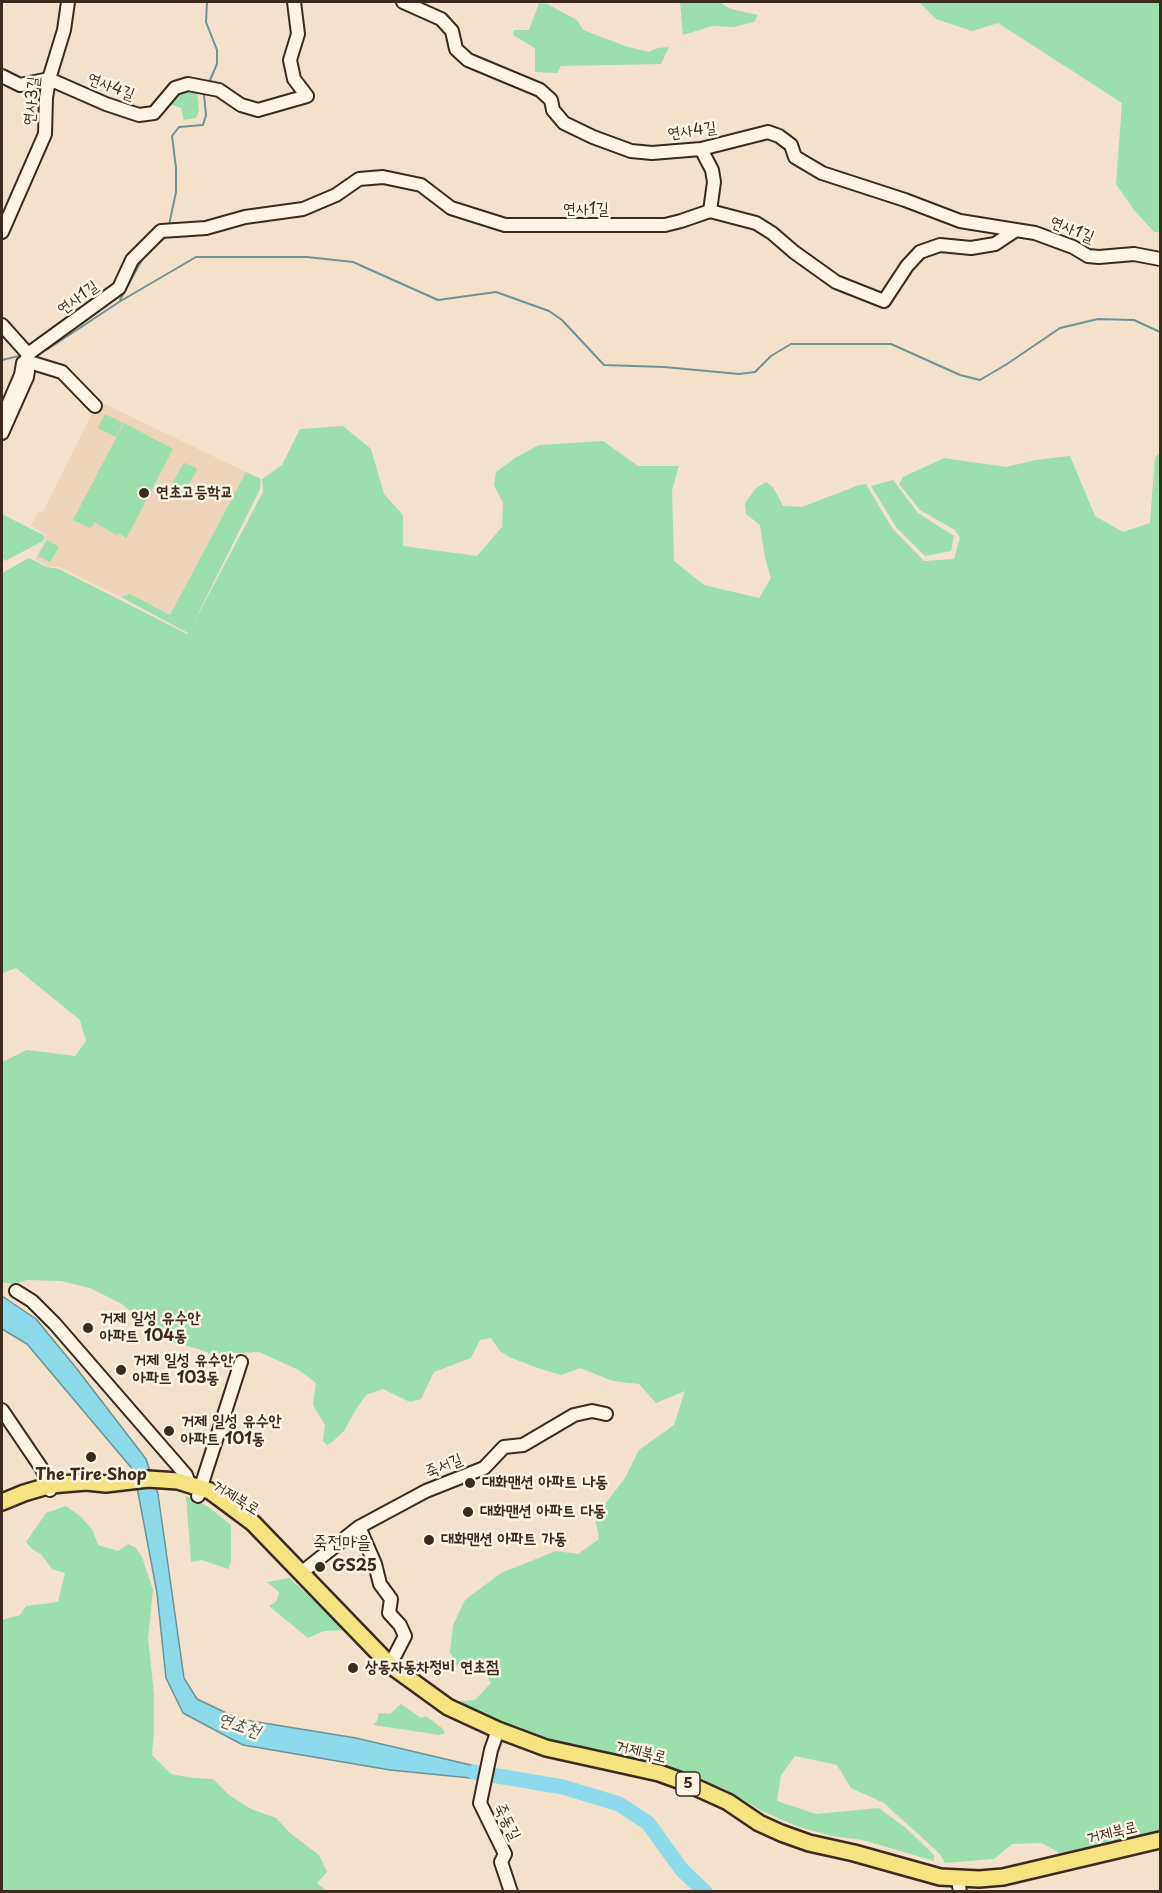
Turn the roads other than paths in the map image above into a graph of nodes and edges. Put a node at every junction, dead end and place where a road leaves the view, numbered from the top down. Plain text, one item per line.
1 (68, 2) edge
2 (294, 2) edge
3 (402, 2) edge
4 (2, 76) edge
5 (49, 80) junction
6 (701, 149) junction
7 (710, 211) junction
8 (1016, 230) junction
9 (2, 232) edge
10 (1161, 259) edge
11 (2, 325) edge
12 (30, 354) junction
13 (94, 406) dead end
14 (2, 419) edge
15 (2, 433) edge
16 (16, 1291) dead end
17 (243, 1363) dead end
18 (2, 1410) edge
19 (606, 1414) dead end
20 (49, 1488) junction
21 (193, 1489) junction
22 (2, 1502) edge
23 (2, 1508) edge
24 (358, 1527) junction
25 (301, 1573) junction
26 (390, 1665) junction
27 (498, 1730) junction
28 (1161, 1840) edge
29 (959, 1885) edge
30 (511, 1892) edge

1 - 5 street, 연사3길
2 - 5 street, 연사4길
3 - 6 street, 연사4길
4 - 5 street
5 - 9 street, 연사3길
6 - 7 street
6 - 8 street, 연사4길
7 - 8 street
7 - 12 street, 연사1길
8 - 10 street, 연사1길
11 - 12 street
12 - 13 street
12 - 14 street
12 - 15 street
16 - 21 street
17 - 21 street
18 - 20 street
19 - 24 street, 죽서길
20 - 21 main road
20 - 22 main road
20 - 23 main road
21 - 25 main road, 거제북로 / 5
24 - 25 street, 죽서길
24 - 26 street
25 - 26 main road, 거제북로 / 5
26 - 27 main road, 거제북로 / 5
27 - 29 main road, 거제북로 / 5
27 - 30 street, 죽동길
28 - 29 main road, 거제북로 / 5

